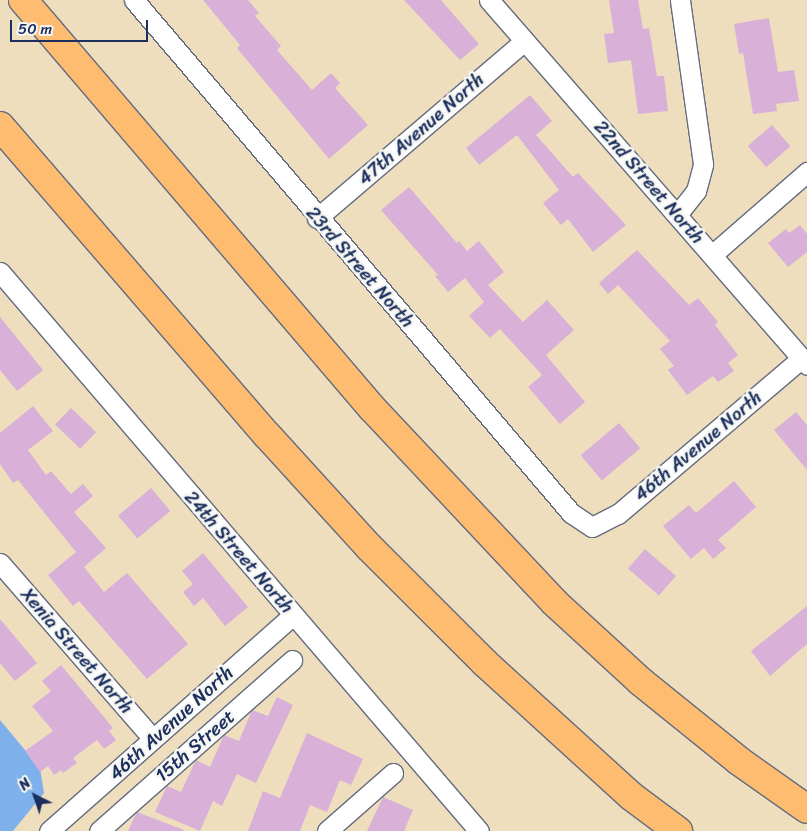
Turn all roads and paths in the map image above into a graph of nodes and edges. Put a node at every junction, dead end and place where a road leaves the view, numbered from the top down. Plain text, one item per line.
1 (23, 0) edge
2 (134, 0) edge
3 (489, 0) edge
4 (680, 0) edge
5 (524, 40) junction
6 (0, 126) edge
7 (807, 172) edge
8 (677, 214) junction
9 (318, 218) junction
10 (713, 254) junction
11 (0, 272) edge
12 (804, 362) edge
13 (592, 527) joint
14 (0, 563) edge
15 (293, 615) junction
16 (292, 660) dead end
17 (153, 739) junction
18 (393, 773) dead end
19 (807, 809) edge
20 (49, 831) edge
21 (98, 831) edge
22 (327, 831) edge
23 (479, 831) edge
24 (678, 831) edge

1 - 19 highway
2 - 9 street, 23rd Street North
3 - 5 street, 22nd Street North
4 - 8 street
5 - 8 street, 22nd Street North
5 - 9 street, 47th Avenue North
6 - 24 highway
7 - 10 street
8 - 10 street, 22nd Street North
9 - 13 street, 23rd Street North
10 - 12 street, 22nd Street North
11 - 15 street, 24th Street North
12 - 13 street, 46th Avenue North
14 - 17 street, Xenia Street North
15 - 17 street, 46th Avenue North
15 - 23 street, 24th Street North
16 - 21 street, 15th Street
17 - 20 street, 46th Avenue North
18 - 22 street

